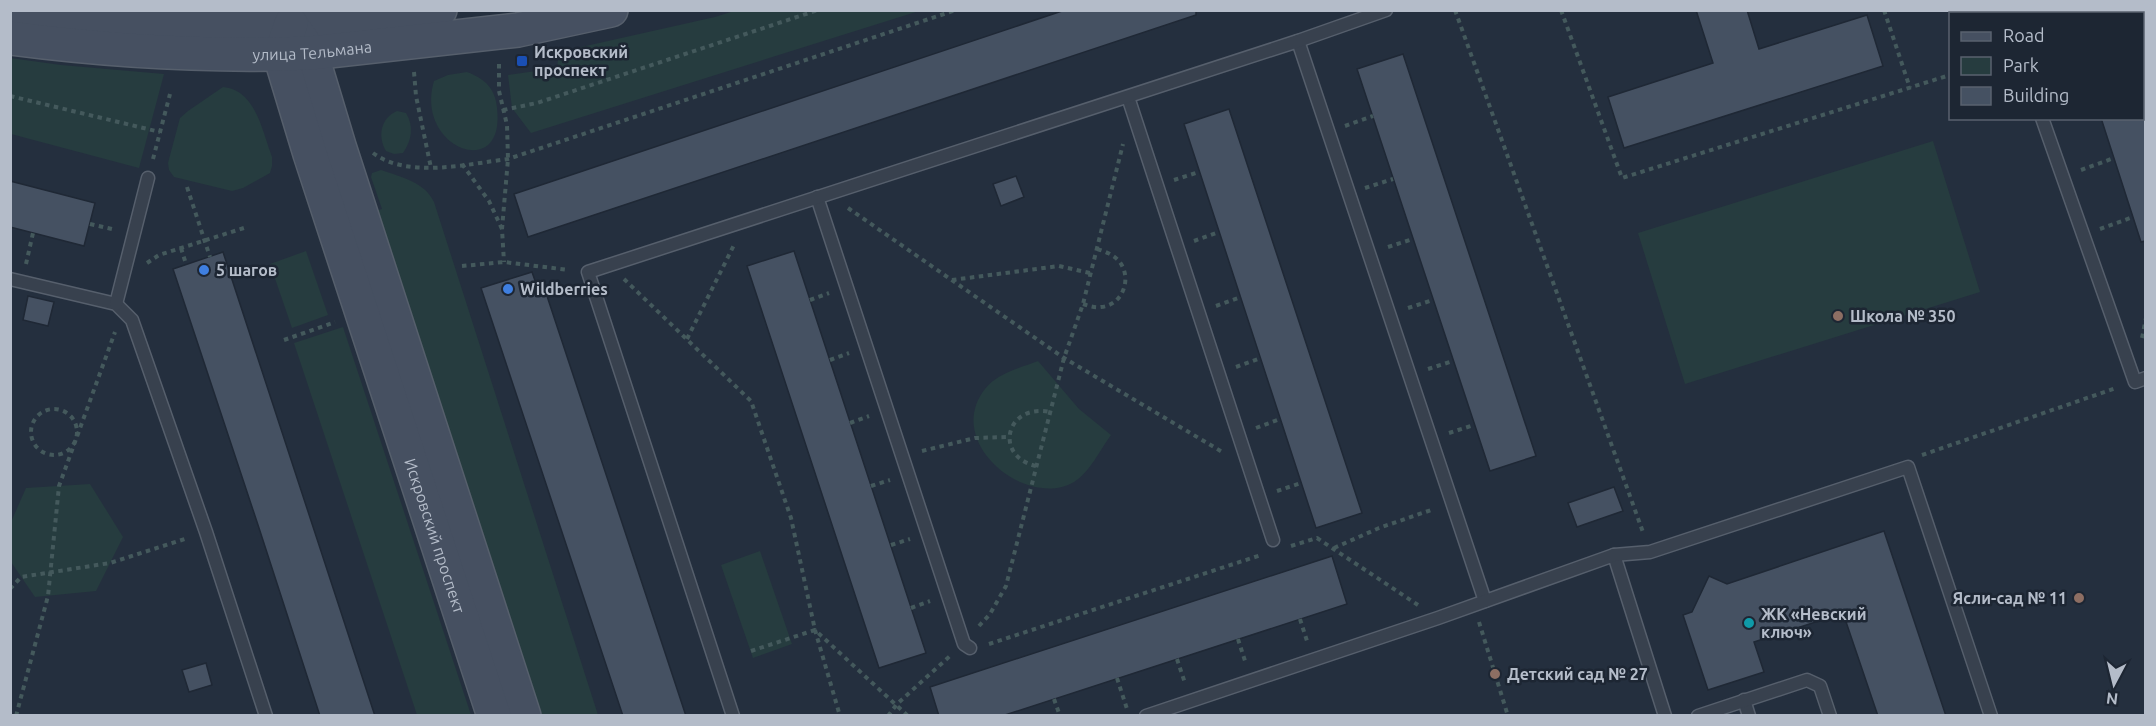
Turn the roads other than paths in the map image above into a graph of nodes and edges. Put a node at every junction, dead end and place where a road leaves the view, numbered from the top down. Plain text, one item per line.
1 (13, 10) edge
2 (440, 10) edge
3 (611, 10) edge
4 (1386, 10) edge
5 (78, 15) edge
6 (291, 24) junction
7 (10, 38) edge
8 (1298, 41) junction
9 (296, 54) junction
10 (1130, 103) junction
11 (2043, 120) edge
12 (148, 178) road end
13 (823, 196) junction
14 (16, 280) edge
15 (116, 304) junction
16 (2140, 380) edge
17 (1273, 540) dead end
18 (1614, 555) junction
19 (1480, 603) junction
20 (967, 646) road end
21 (1744, 700) junction
22 (266, 716) edge
23 (494, 716) edge
24 (524, 716) edge
25 (733, 716) edge
26 (1146, 716) edge
27 (1665, 716) edge
28 (1698, 716) edge
29 (1749, 716) edge
30 (1830, 716) edge
31 (1991, 716) edge

1 - 5 street, улица Тельмана
2 - 6 street, улица Тельмана
3 - 9 street, улица Тельмана
4 - 8 lane
5 - 6 street, улица Тельмана
6 - 9 street
7 - 9 street, улица Тельмана
8 - 10 lane
8 - 19 lane
9 - 23 street, Искровский проспект
9 - 24 street, Искровский проспект
10 - 13 lane
10 - 17 lane
11 - 16 lane
12 - 15 lane
13 - 20 lane
13 - 25 lane
14 - 15 lane
15 - 22 lane
18 - 19 lane
18 - 27 lane
18 - 31 lane
19 - 26 lane
21 - 28 lane
21 - 29 lane
21 - 30 lane

